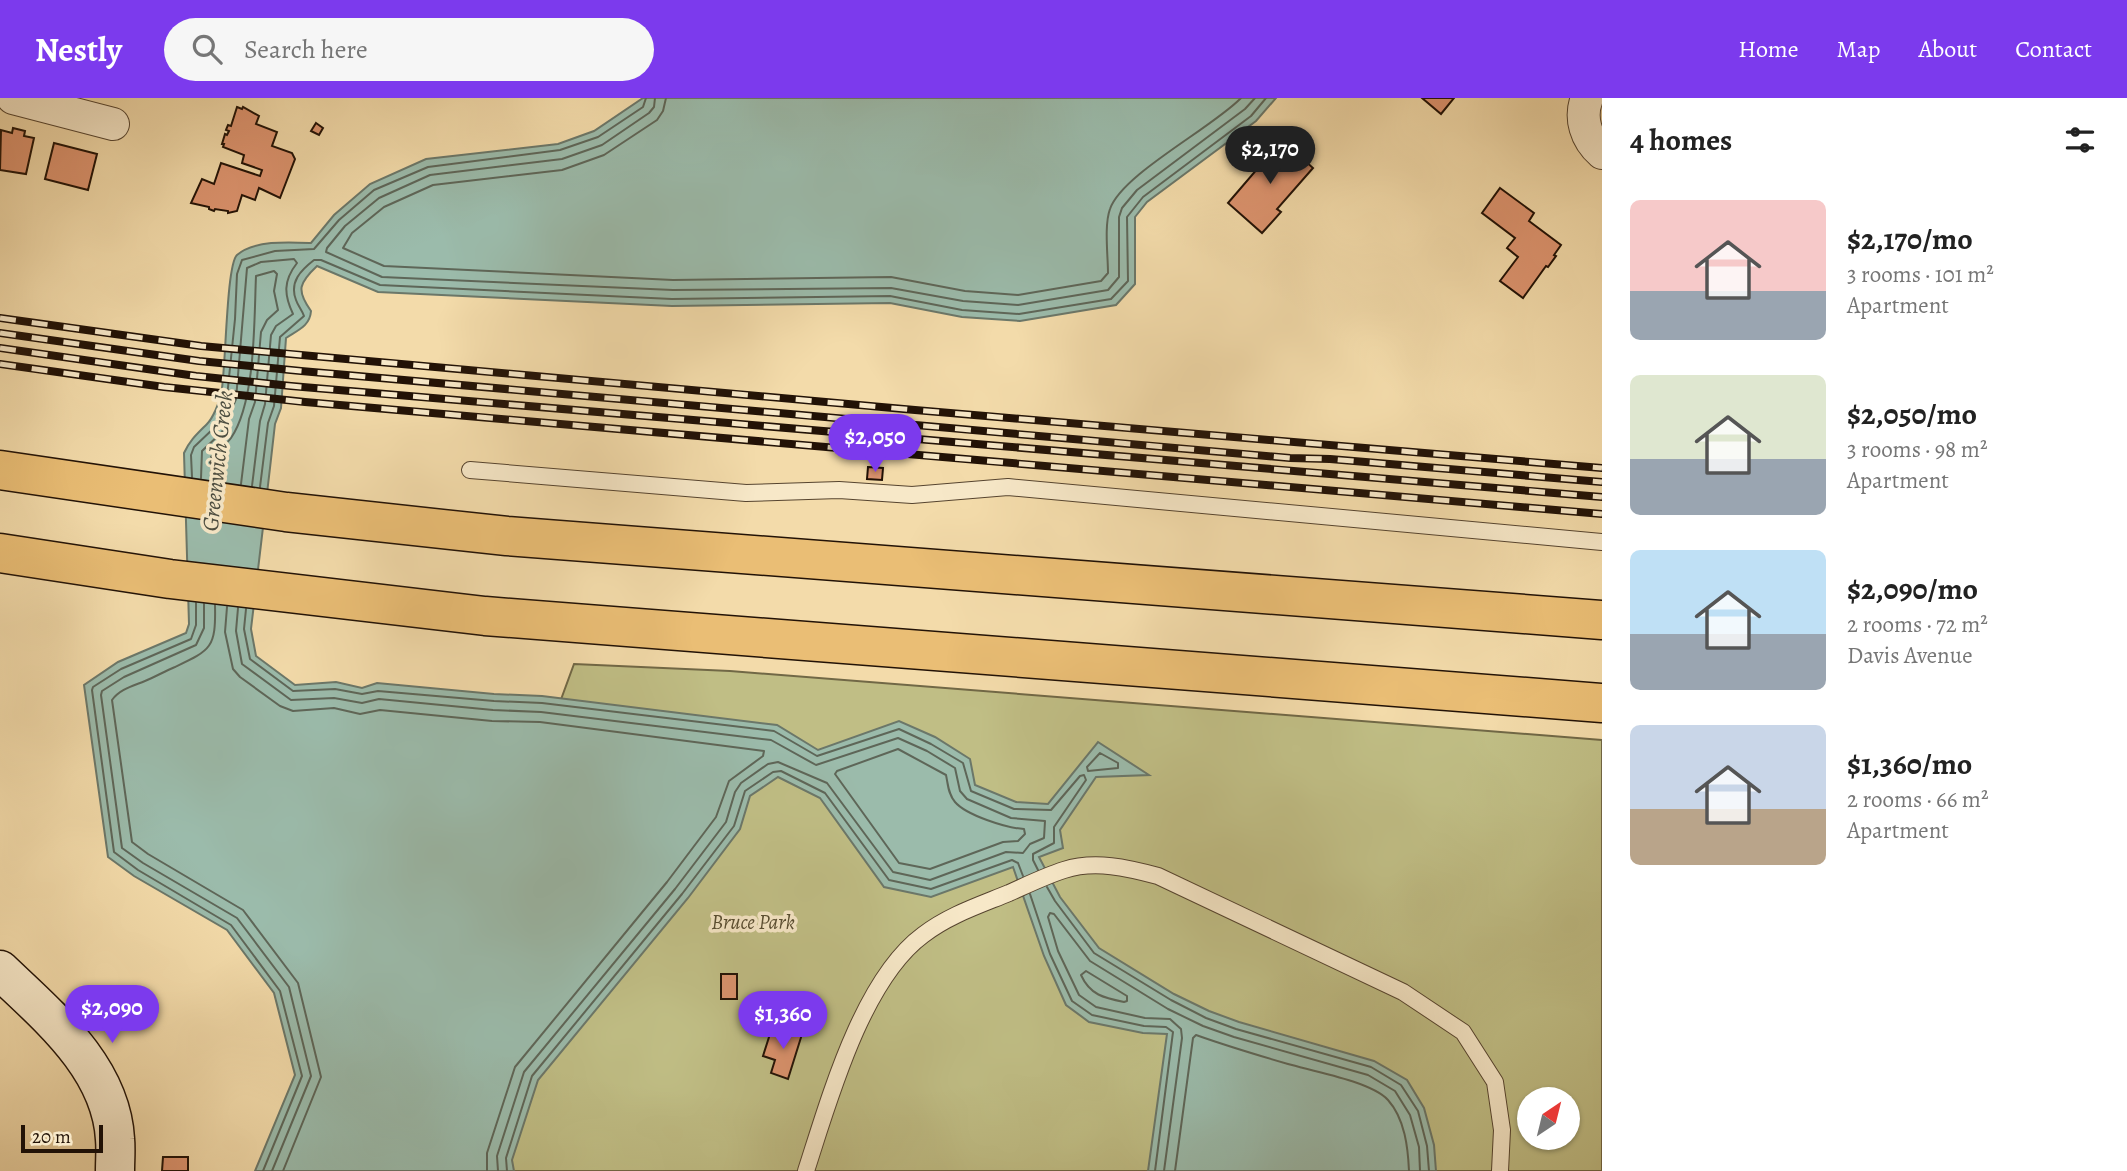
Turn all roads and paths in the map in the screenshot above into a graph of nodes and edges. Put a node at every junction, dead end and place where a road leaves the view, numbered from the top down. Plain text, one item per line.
1 (13, 98) edge
2 (1587, 98) edge
3 (113, 124) dead end
4 (1602, 153) edge
5 (0, 470) edge
6 (470, 470) dead end
7 (1602, 542) edge
8 (0, 553) edge
9 (1602, 620) edge
10 (1602, 703) edge
11 (0, 970) edge
12 (114, 1171) edge
13 (806, 1171) edge
14 (1500, 1171) edge

1 - 3 street
2 - 4 street
5 - 9 highway
6 - 7 lane
8 - 10 highway
11 - 12 main road
13 - 14 lane

